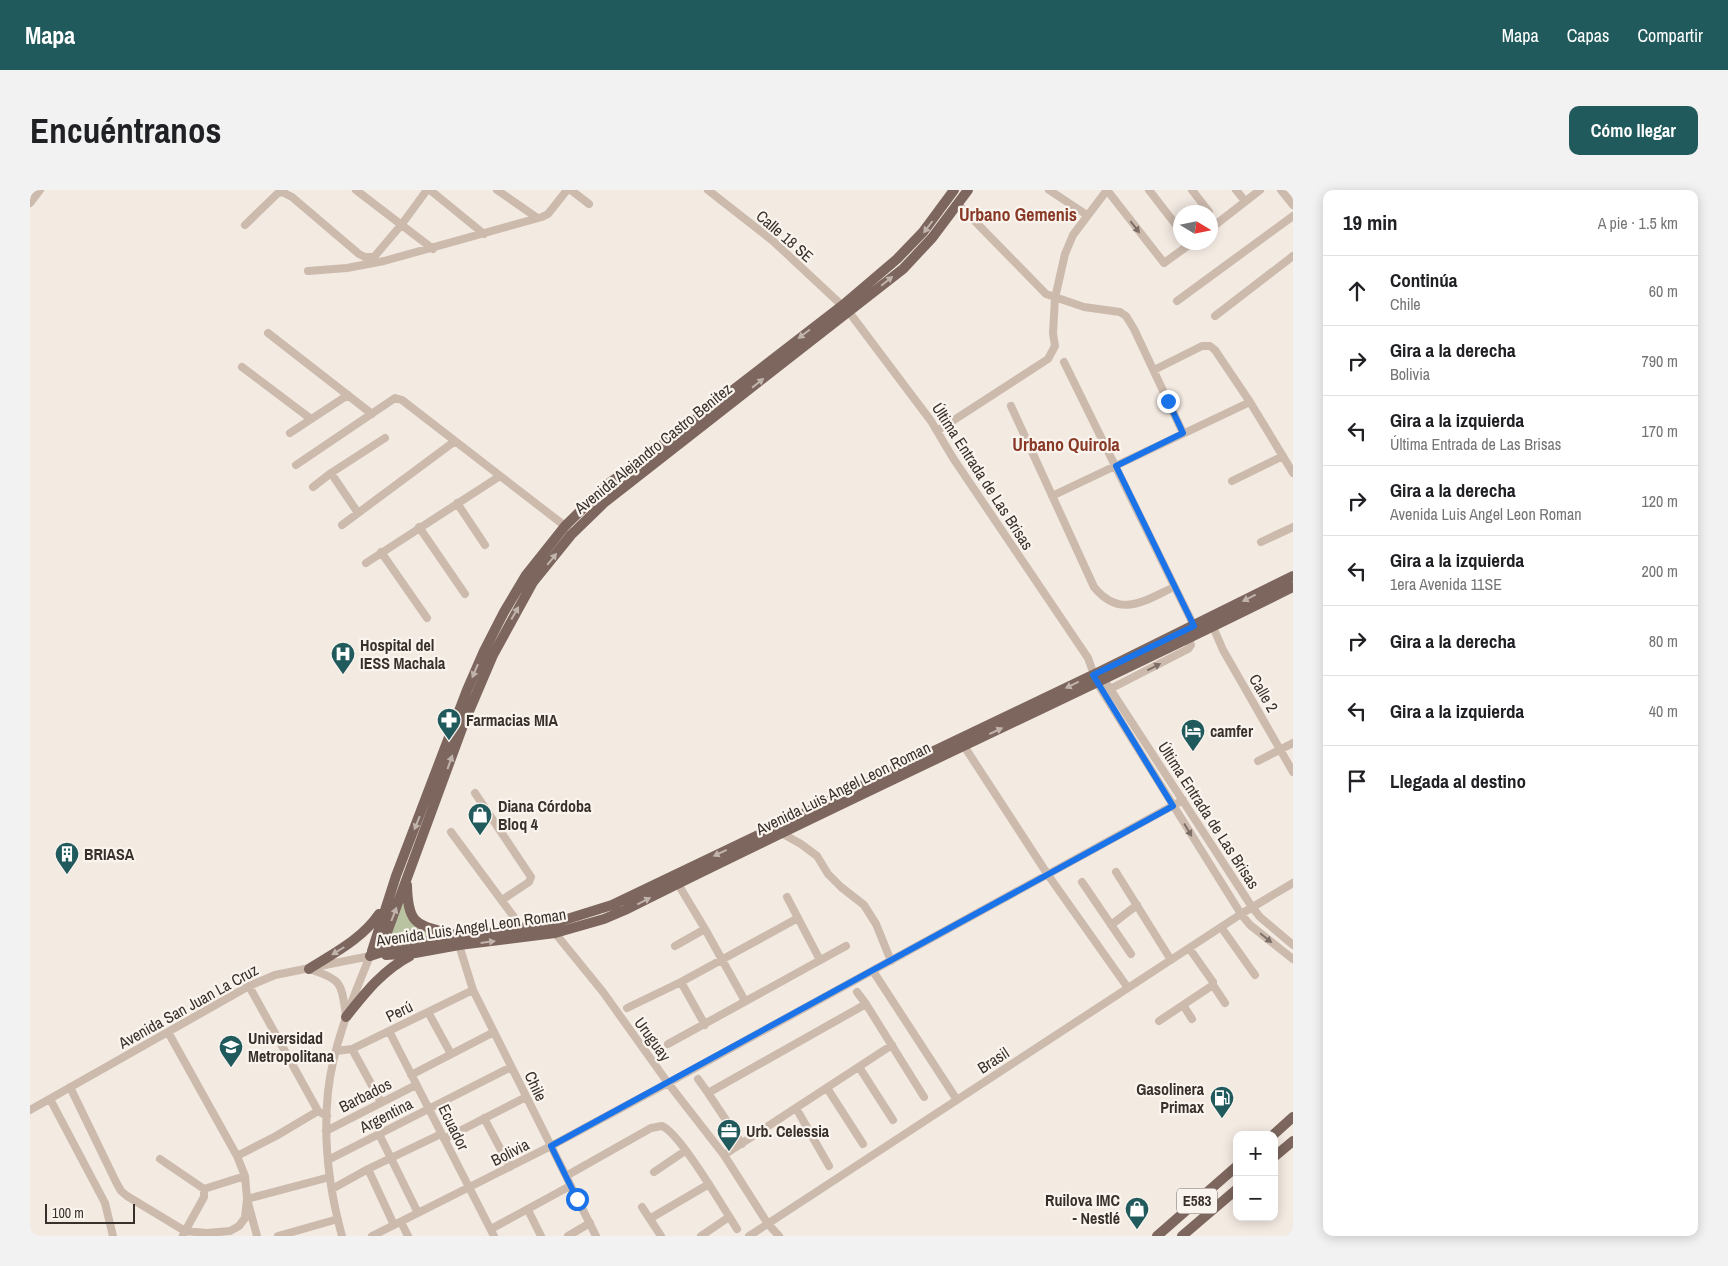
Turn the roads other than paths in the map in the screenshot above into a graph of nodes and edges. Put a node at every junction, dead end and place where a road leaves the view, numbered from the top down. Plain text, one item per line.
1 (40, 190) edge
2 (356, 190) edge
3 (428, 190) edge
4 (497, 190) edge
5 (569, 190) edge
6 (708, 190) edge
7 (954, 190) edge
8 (968, 190) edge
9 (1049, 190) edge
10 (1107, 190) edge
11 (1149, 190) edge
12 (1192, 190) edge
13 (1236, 190) edge
14 (1260, 190) edge
15 (1281, 190) edge
16 (1245, 201) junction
17 (30, 203) edge
18 (588, 204) dead end
19 (958, 204) junction
20 (1204, 205) edge
21 (1293, 205) edge
22 (1087, 215) junction
23 (1293, 216) edge
24 (536, 217) junction
25 (1173, 221) edge
26 (1218, 223) edge
27 (402, 224) junction
28 (245, 225) dead end
29 (484, 234) junction
30 (433, 248) junction
31 (1182, 250) edge
32 (1293, 256) edge
33 (308, 271) dead end
34 (1055, 298) junction
35 (1176, 301) dead end
36 (846, 308) junction
37 (1215, 316) dead end
38 (268, 333) dead end
39 (1064, 362) dead end
40 (242, 367) dead end
41 (1154, 370) junction
42 (348, 395) junction
43 (1250, 402) junction
44 (1011, 406) dead end
45 (372, 414) junction
46 (311, 419) junction
47 (937, 431) junction
48 (290, 433) dead end
49 (1183, 433) junction
50 (384, 438) dead end
51 (455, 441) junction
52 (1283, 456) junction
53 (296, 466) dead end
54 (1116, 466) junction
55 (331, 473) junction
56 (1293, 473) edge
57 (500, 476) junction
58 (1232, 481) dead end
59 (314, 487) dead end
60 (1052, 496) junction
61 (456, 503) junction
62 (358, 513) junction
63 (342, 525) dead end
64 (419, 527) junction
65 (1293, 527) edge
66 (568, 531) junction
67 (1262, 542) dead end
68 (485, 545) dead end
69 (381, 552) junction
70 (366, 563) dead end
71 (1293, 576) edge
72 (1174, 587) junction
73 (1293, 587) edge
74 (465, 594) dead end
75 (427, 618) dead end
76 (1194, 626) junction
77 (1213, 627) junction
78 (1190, 638) junction
79 (1097, 675) junction
80 (1110, 689) junction
81 (1293, 743) edge
82 (964, 746) junction
83 (1280, 750) junction
84 (1258, 761) dead end
85 (1293, 772) edge
86 (475, 793) dead end
87 (1183, 800) junction
88 (827, 803) junction
89 (1173, 806) junction
90 (796, 827) junction
91 (781, 830) junction
92 (451, 832) dead end
93 (764, 832) junction
94 (744, 853) junction
95 (1116, 872) dead end
96 (1048, 875) junction
97 (407, 878) junction
98 (1082, 882) dead end
99 (1293, 883) edge
100 (678, 884) junction
101 (787, 897) dead end
102 (502, 900) junction
103 (386, 905) junction
104 (1136, 905) junction
105 (1252, 907) junction
106 (1241, 914) junction
107 (798, 918) junction
108 (1111, 925) junction
109 (1221, 927) junction
110 (522, 928) junction
111 (706, 929) junction
112 (555, 932) junction
113 (459, 941) junction
114 (1293, 945) edge
115 (675, 946) dead end
116 (846, 946) dead end
117 (1189, 948) junction
118 (414, 953) junction
119 (1131, 954) dead end
120 (370, 956) junction
121 (1293, 959) edge
122 (722, 960) junction
123 (820, 960) junction
124 (1171, 960) junction
125 (891, 961) junction
126 (310, 969) junction
127 (873, 971) junction
128 (1255, 975) dead end
129 (681, 982) junction
130 (1213, 985) junction
131 (249, 986) junction
132 (1128, 988) junction
133 (473, 990) junction
134 (857, 992) dead end
135 (745, 1001) junction
136 (1224, 1003) dead end
137 (866, 1004) junction
138 (1183, 1005) junction
139 (627, 1008) dead end
140 (428, 1012) junction
141 (346, 1017) junction
142 (1192, 1019) dead end
143 (1159, 1021) dead end
144 (705, 1024) junction
145 (388, 1031) junction
146 (168, 1032) junction
147 (494, 1032) junction
148 (668, 1044) dead end
149 (892, 1045) junction
150 (352, 1048) junction
151 (336, 1051) junction
152 (451, 1054) junction
153 (511, 1067) junction
154 (859, 1067) junction
155 (411, 1075) junction
156 (698, 1079) dead end
157 (668, 1084) junction
158 (416, 1085) junction
159 (70, 1087) junction
160 (827, 1088) junction
161 (708, 1093) junction
162 (526, 1097) junction
163 (924, 1097) dead end
164 (50, 1099) junction
165 (957, 1100) junction
166 (381, 1102) junction
167 (429, 1108) junction
168 (796, 1108) junction
169 (30, 1110) edge
170 (318, 1110) junction
171 (327, 1116) junction
172 (1293, 1117) edge
173 (484, 1118) junction
174 (894, 1120) dead end
175 (326, 1131) junction
176 (1277, 1131) edge
177 (379, 1134) junction
178 (442, 1137) junction
179 (1293, 1141) edge
180 (742, 1144) junction
181 (863, 1144) dead end
182 (551, 1146) junction
183 (685, 1151) junction
184 (1278, 1154) edge
185 (724, 1155) junction
186 (237, 1156) junction
187 (391, 1158) junction
188 (160, 1159) dead end
189 (328, 1160) junction
190 (829, 1166) dead end
191 (510, 1167) junction
192 (368, 1169) junction
193 (1233, 1169) edge
194 (654, 1172) dead end
195 (246, 1176) junction
196 (566, 1176) junction
197 (330, 1177) junction
198 (709, 1184) junction
199 (570, 1186) junction
200 (469, 1188) junction
201 (204, 1189) junction
202 (332, 1189) junction
203 (1233, 1192) edge
204 (247, 1199) junction
205 (642, 1207) dead end
206 (528, 1210) junction
207 (418, 1213) junction
208 (729, 1217) junction
209 (651, 1218) junction
210 (338, 1219) junction
211 (397, 1223) junction
212 (590, 1224) junction
213 (768, 1224) junction
214 (737, 1229) dead end
215 (492, 1233) edge
216 (184, 1234) edge
217 (113, 1236) edge
218 (257, 1236) edge
219 (278, 1236) edge
220 (342, 1236) edge
221 (372, 1236) edge
222 (408, 1236) edge
223 (542, 1236) edge
224 (568, 1236) edge
225 (596, 1236) edge
226 (661, 1236) edge
227 (701, 1236) edge
228 (749, 1236) edge
229 (779, 1236) edge
230 (1158, 1236) edge
231 (1182, 1236) edge

1 - 17 street
2 - 27 street
3 - 27 street
3 - 29 street
4 - 24 street
5 - 18 street
5 - 24 street
6 - 36 street, Calle 18 SE
7 -> 36 main road, Avenida Alejandro Castro Benitez
8 - 19 main road, Avenida Alejandro Castro Benitez
9 - 22 street
10 - 22 street
10 -> 31 street
11 - 25 street
12 - 20 street
13 - 16 street
14 - 16 street
15 - 21 street
16 - 26 street
19 - 34 street
36 -> 19 main road, Avenida Alejandro Castro Benitez
22 - 34 street
23 - 35 street
24 - 29 street
27 - 28 street
27 - 30 street
29 - 30 street
30 - 33 street
32 - 37 street
34 - 41 street
34 - 47 street
36 - 47 street, Última Entrada de Las Brisas
36 - 66 main road, Avenida Alejandro Castro Benitez
38 - 42 street
39 - 54 street
40 - 46 street
41 - 43 street
41 - 49 street
42 - 45 street
42 - 46 street
43 - 49 street
43 - 52 street
44 - 60 street
45 - 51 street
45 - 53 street
46 - 48 street
47 - 79 street, Última Entrada de Las Brisas
49 - 54 street
50 - 55 street
51 - 57 street
51 - 62 street
52 - 56 street
52 - 58 street
54 - 60 street
54 - 72 street
55 - 59 street
55 - 62 street
57 - 61 street
57 - 66 street
60 - 72 street
61 - 64 street
61 - 68 street
62 - 63 street
64 - 69 street
64 - 74 street
65 - 67 street
97 -> 66 main road, Avenida Alejandro Castro Benitez
66 -> 103 main road, Avenida Alejandro Castro Benitez
69 - 70 street
69 - 75 street
71 -> 76 main road, Avenida Luis Angel Leon Roman
72 - 76 street
73 - 77 main road, Avenida Luis Angel Leon Roman
76 - 79 main road, Avenida Luis Angel Leon Roman
77 - 78 main road, Avenida Luis Angel Leon Roman
77 - 83 street, Calle 2
78 - 79 main road, Avenida Luis Angel Leon Roman
80 -> 78 street
79 - 80 street, Última Entrada de Las Brisas
82 -> 79 main road, Avenida Luis Angel Leon Roman
79 -> 88 main road, Avenida Luis Angel Leon Roman
79 - 89 street, Última Entrada de Las Brisas
80 - 87 street, Última Entrada de Las Brisas
81 - 83 street
82 - 90 main road, Avenida Luis Angel Leon Roman
82 - 96 street
83 - 84 street
83 - 85 street, Calle 2
86 - 102 street
87 - 89 street, Bolivia
87 - 105 street, Última Entrada de Las Brisas
88 - 90 main road
88 - 91 main road, Avenida Luis Angel Leon Roman
89 - 96 street, Bolivia
89 -> 106 street, Última Entrada de Las Brisas
90 - 91 main road, Avenida Luis Angel Leon Roman
91 - 93 main road, Avenida Luis Angel Leon Roman
91 - 94 main road, Avenida Luis Angel Leon Roman
91 - 125 street
92 - 102 street
93 - 94 main road
93 -> 110 main road, Avenida Luis Angel Leon Roman
94 - 100 main road, Avenida Luis Angel Leon Roman
95 - 104 street
96 - 125 street, Bolivia
96 - 132 street
97 - 113 main road
120 -> 97 main road, Avenida Alejandro Castro Benitez
98 - 108 street
99 - 105 street, Brasil
100 - 111 street
112 -> 100 main road, Avenida Luis Angel Leon Roman
101 - 107 street
102 - 110 street
103 - 120 main road, Avenida Alejandro Castro Benitez
103 -> 126 main road
104 - 108 street
104 - 124 street
105 - 106 street, Brasil
105 - 114 street, Última Entrada de Las Brisas
106 - 109 street, Brasil
106 -> 121 street, Última Entrada de Las Brisas
107 - 122 street
107 - 123 street
108 - 119 street
109 - 117 street, Brasil
109 - 128 street
110 - 113 main road, Avenida Luis Angel Leon Roman
111 - 115 street
111 - 122 street
113 -> 112 main road, Avenida Luis Angel Leon Roman
112 - 157 street, Uruguay
113 - 118 main road, Avenida Luis Angel Leon Roman
113 - 120 main road, Avenida Luis Angel Leon Roman
113 - 133 street, Chile
116 - 123 street
117 - 124 street, Brasil
117 - 130 street
118 - 120 main road, Avenida Luis Angel Leon Roman
118 - 141 main road
120 - 126 street, Avenida San Juan La Cruz
120 - 141 street, Avenida Alejandro Castro Benitez
122 - 129 street
122 - 135 street
123 - 135 street
124 - 132 street, Brasil
125 - 127 street, Bolivia
126 - 131 street, Avenida San Juan La Cruz
126 - 141 street
127 - 157 street, Bolivia
127 - 165 street
129 - 139 street
129 - 144 street
130 - 136 street
130 - 138 street
131 - 146 street, Avenida San Juan La Cruz
131 - 170 street
132 - 165 street, Brasil
133 - 140 street, Perú
133 - 147 street, Chile
134 - 137 street
135 - 144 street
137 - 149 street
137 - 161 street
138 - 142 street
138 - 143 street
140 - 145 street, Perú
140 - 152 street
141 - 151 street, Avenida Alejandro Castro Benitez
144 - 148 street
145 - 150 street, Perú
145 - 155 street, Ecuador
146 - 159 street, Avenida San Juan La Cruz
146 - 186 street
147 - 152 street
147 - 153 street, Chile
149 - 154 street
149 - 163 street
150 - 151 street, Perú
150 - 166 street
151 - 171 street, Avenida Alejandro Castro Benitez
152 - 155 street
153 - 162 street, Chile
153 - 167 street, Argentina
154 - 160 street
154 - 174 street
155 - 158 street, Ecuador
156 - 161 street
157 - 182 street, Bolivia
157 - 185 street, Uruguay
158 - 166 street, Barbados
158 - 167 street, Ecuador
159 - 164 street, Avenida San Juan La Cruz
159 - 216 street
160 - 168 street
160 - 181 street
161 - 180 street
162 - 173 street
162 - 182 street, Chile
164 - 169 street, Avenida San Juan La Cruz
164 - 217 street
165 - 213 street, Brasil
166 - 175 street, Barbados
167 - 177 street, Argentina
167 - 178 street, Ecuador
168 - 180 street
168 - 190 street
170 - 171 street
170 - 186 street
171 - 175 street, Avenida Alejandro Castro Benitez
172 - 176 main road
173 - 178 street
173 - 191 street
175 - 189 street, Avenida Alejandro Castro Benitez
177 - 187 street
177 - 189 street, Argentina
178 - 187 street
178 - 200 street, Ecuador
179 - 184 main road
180 - 185 street
182 - 191 street, Bolivia
182 - 196 street, Chile
183 - 194 street
183 - 196 street
183 - 198 street
185 - 213 street, Uruguay
186 - 195 street
187 - 192 street
187 - 207 street
188 - 201 street
189 - 197 street, Avenida Alejandro Castro Benitez
191 - 200 street, Bolivia
192 - 202 street
192 - 211 street
193 - 230 main road, E583
195 - 201 street
195 - 204 street
196 - 199 street, Chile
197 - 202 street, Avenida Alejandro Castro Benitez
197 - 204 street
198 - 208 street
198 - 209 street
199 - 206 street
199 - 212 street, Chile
200 - 207 street, Bolivia
200 - 215 street, Ecuador
201 - 216 street
202 - 210 street, Avenida Alejandro Castro Benitez
203 - 231 main road, E583
204 - 216 street
204 - 218 street
205 - 209 street
206 - 215 street
206 - 223 street
207 - 211 street, Bolivia
208 - 214 street
208 - 227 street
209 - 226 street
210 - 219 street
210 - 220 street, Avenida Alejandro Castro Benitez
211 - 221 street, Bolivia
211 - 222 street
212 - 224 street
212 - 225 street, Chile
213 - 228 street, Brasil
213 - 229 street, Uruguay

